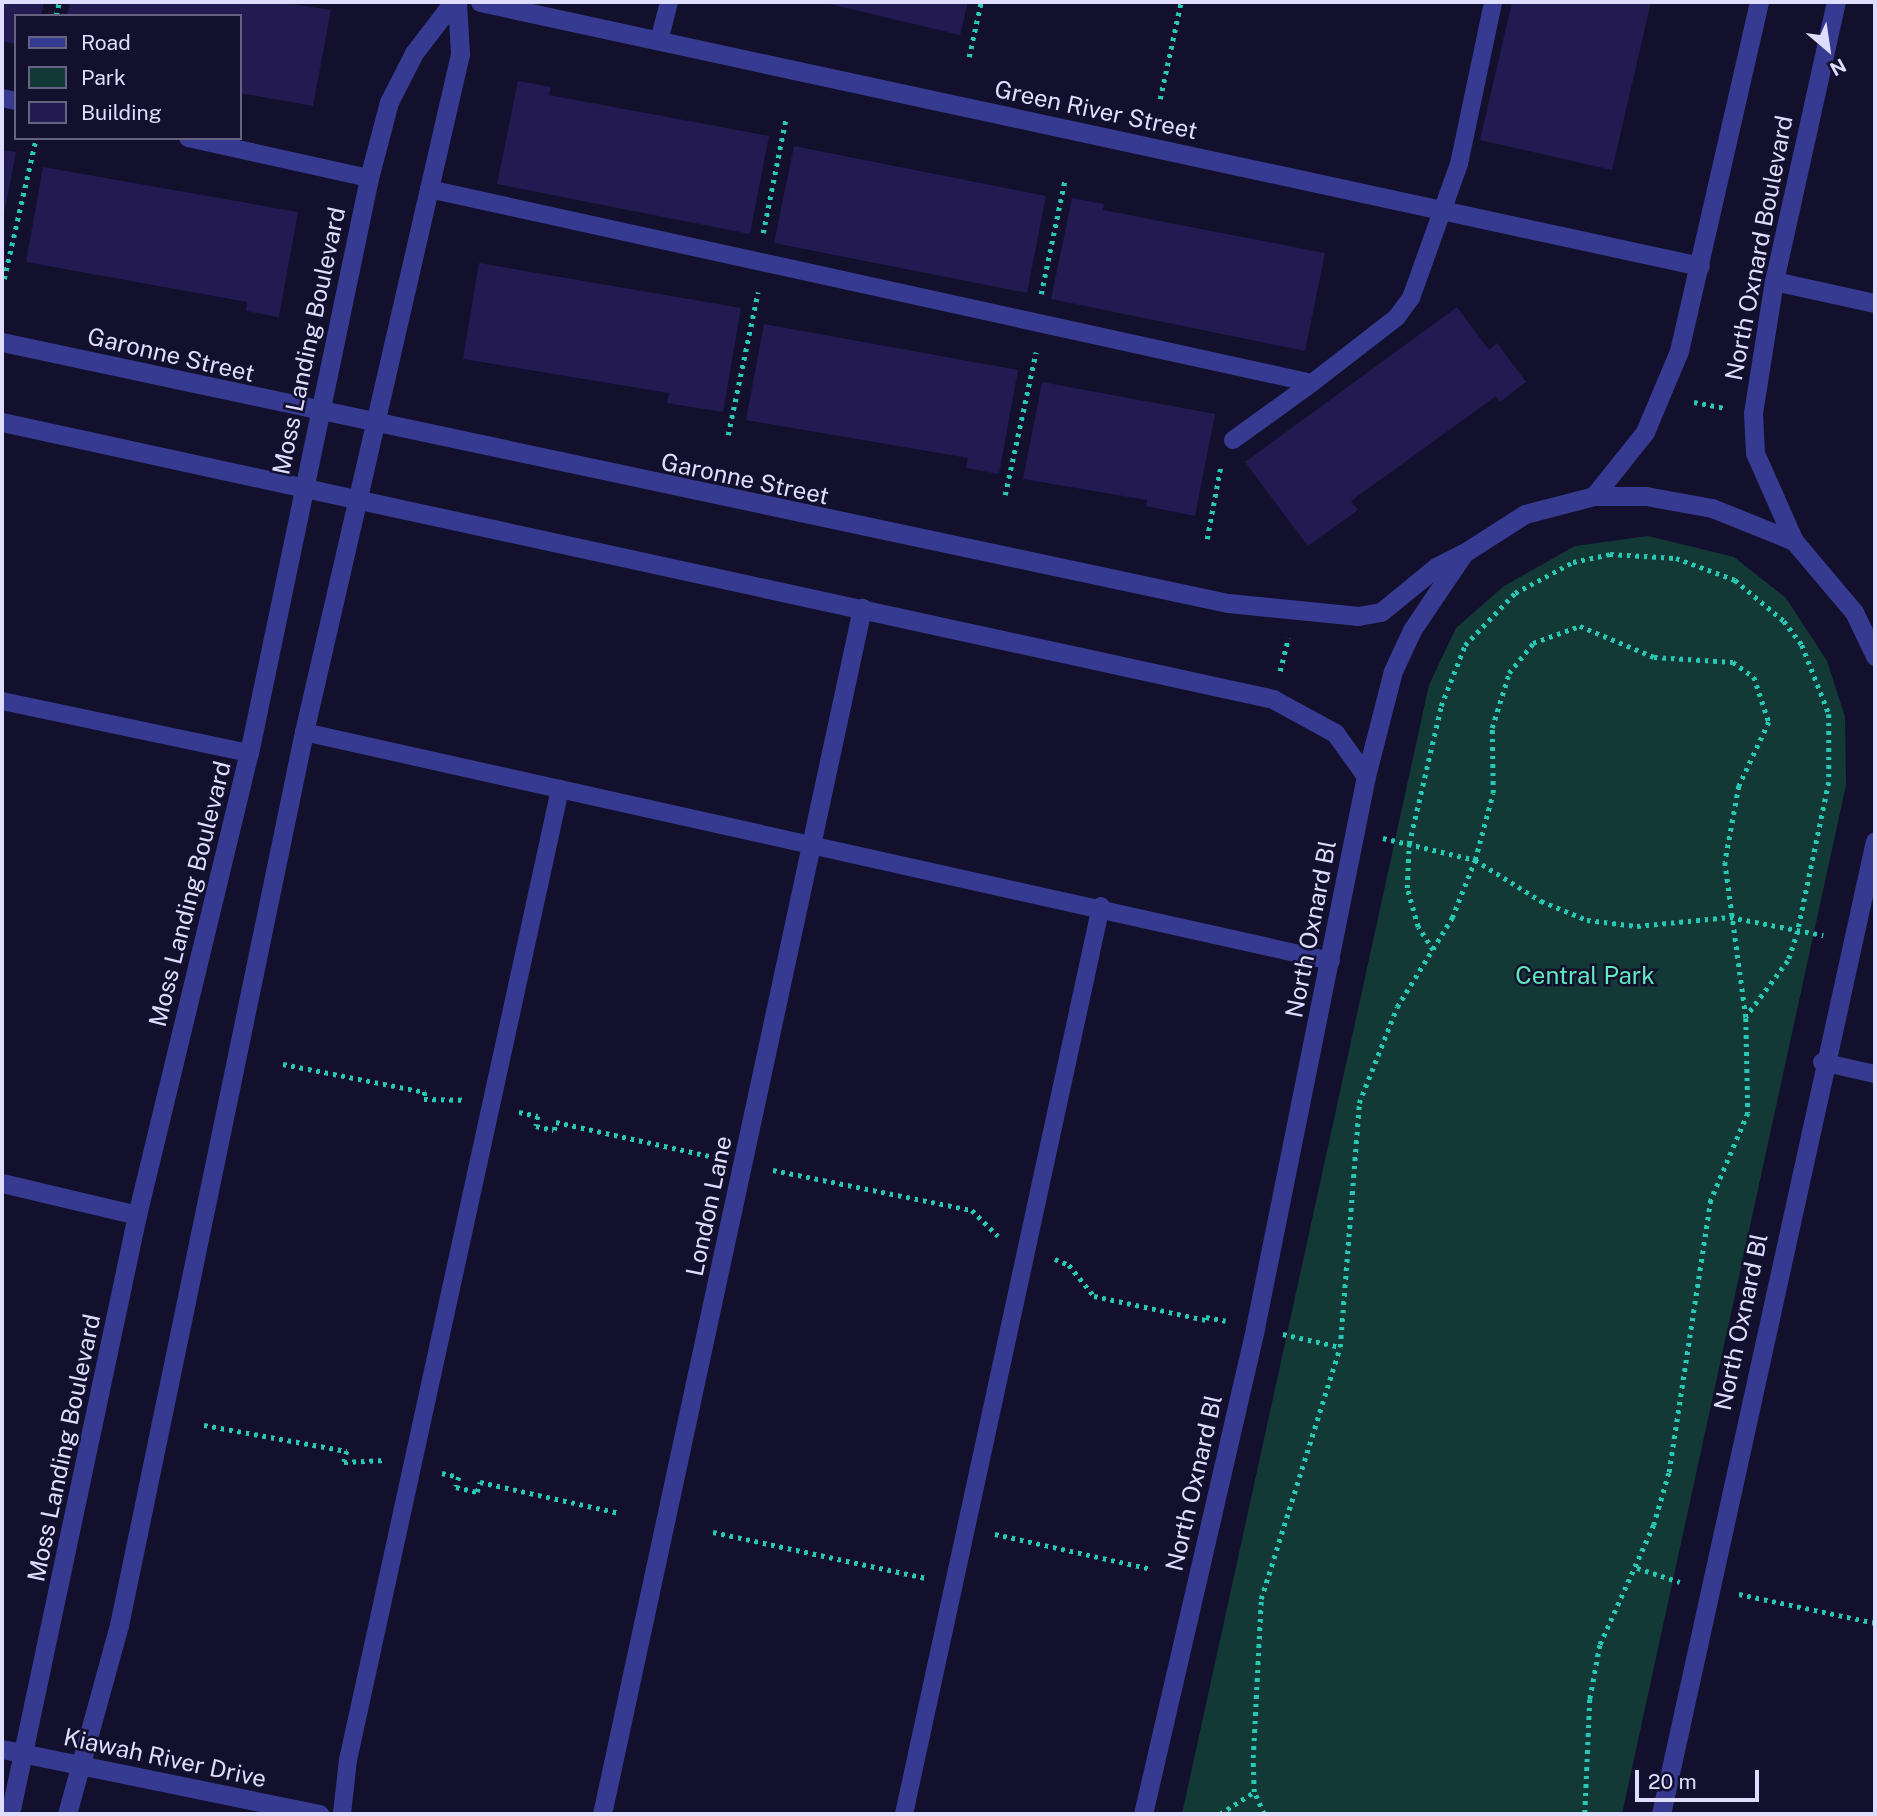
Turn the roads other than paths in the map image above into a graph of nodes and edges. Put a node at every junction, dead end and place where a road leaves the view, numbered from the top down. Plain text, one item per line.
1 (455, 2) edge
2 (480, 2) edge
3 (669, 2) edge
4 (1493, 2) edge
5 (1759, 2) edge
6 (1836, 2) edge
7 (659, 41) junction
8 (197, 140) edge
9 (369, 178) junction
10 (429, 189) junction
11 (1443, 210) junction
12 (1700, 265) junction
13 (1774, 281) junction
14 (1875, 303) edge
15 (2, 342) edge
16 (1312, 383) junction
17 (317, 412) junction
18 (2, 422) edge
19 (372, 424) junction
20 (1233, 440) road end
21 (302, 486) junction
22 (356, 495) junction
23 (1594, 496) junction
24 (1794, 541) junction
25 (1464, 553) junction
26 (862, 608) junction
27 (1875, 656) edge
28 (2, 701) edge
29 (304, 732) junction
30 (249, 753) junction
31 (1366, 776) junction
32 (560, 789) junction
33 (1875, 841) edge
34 (811, 844) junction
35 (1870, 888) edge
36 (1101, 906) junction
37 (1331, 961) junction
38 (1822, 1062) junction
39 (1875, 1074) edge
40 (2, 1183) edge
41 (137, 1215) junction
42 (2, 1749) edge
43 (26, 1755) junction
44 (82, 1766) junction
45 (10, 1814) edge
46 (67, 1814) edge
47 (319, 1814) edge
48 (342, 1814) edge
49 (602, 1814) edge
50 (904, 1814) edge
51 (1143, 1814) edge
52 (1661, 1814) edge

1 - 9 street, Moss Landing Boulevard
1 - 10 street, Moss Landing Boulevard
2 - 7 street, Green River Street
3 - 7 lane
4 - 11 lane
5 - 12 street, North Oxnard Boulevard
6 - 13 street, North Oxnard Boulevard
7 - 11 street, Green River Street
8 - 9 lane
9 - 17 street, Moss Landing Boulevard
10 - 16 lane
10 - 19 street, Moss Landing Boulevard
11 - 12 street, Green River Street
11 - 16 lane
12 - 23 street, North Oxnard Boulevard
13 - 14 street
13 - 24 street, North Oxnard Boulevard
15 - 17 street, Garonne Street
16 - 20 lane
17 - 19 street, Garonne Street
17 - 21 street, Moss Landing Boulevard
18 - 21 street
19 - 22 street, Moss Landing Boulevard
19 - 25 street, Garonne Street
21 - 22 street
21 - 30 street, Moss Landing Boulevard
22 - 26 street
22 - 29 street, Moss Landing Boulevard
23 - 24 street, North Oxnard Bl
23 - 25 street, North Oxnard Bl
24 - 27 street, North Oxnard Bl
25 - 31 street, North Oxnard Bl
26 - 31 street
26 - 34 street, London Lane
28 - 30 lane
29 - 32 lane
29 - 44 street, Moss Landing Boulevard
30 - 41 street, Moss Landing Boulevard
31 - 37 street, North Oxnard Bl
32 - 34 lane
32 - 48 lane
33 - 35 street, North Oxnard Bl
34 - 36 lane
34 - 49 street, London Lane
35 - 38 street, North Oxnard Bl
36 - 37 lane
36 - 50 lane
37 - 51 street, North Oxnard Bl
38 - 39 lane
38 - 52 street, North Oxnard Bl
40 - 41 street
41 - 43 street, Moss Landing Boulevard
42 - 43 street, Kiawah River Drive
43 - 44 street, Kiawah River Drive
43 - 45 street, Moss Landing Boulevard
44 - 46 street, Moss Landing Boulevard
44 - 47 street, Kiawah River Drive

